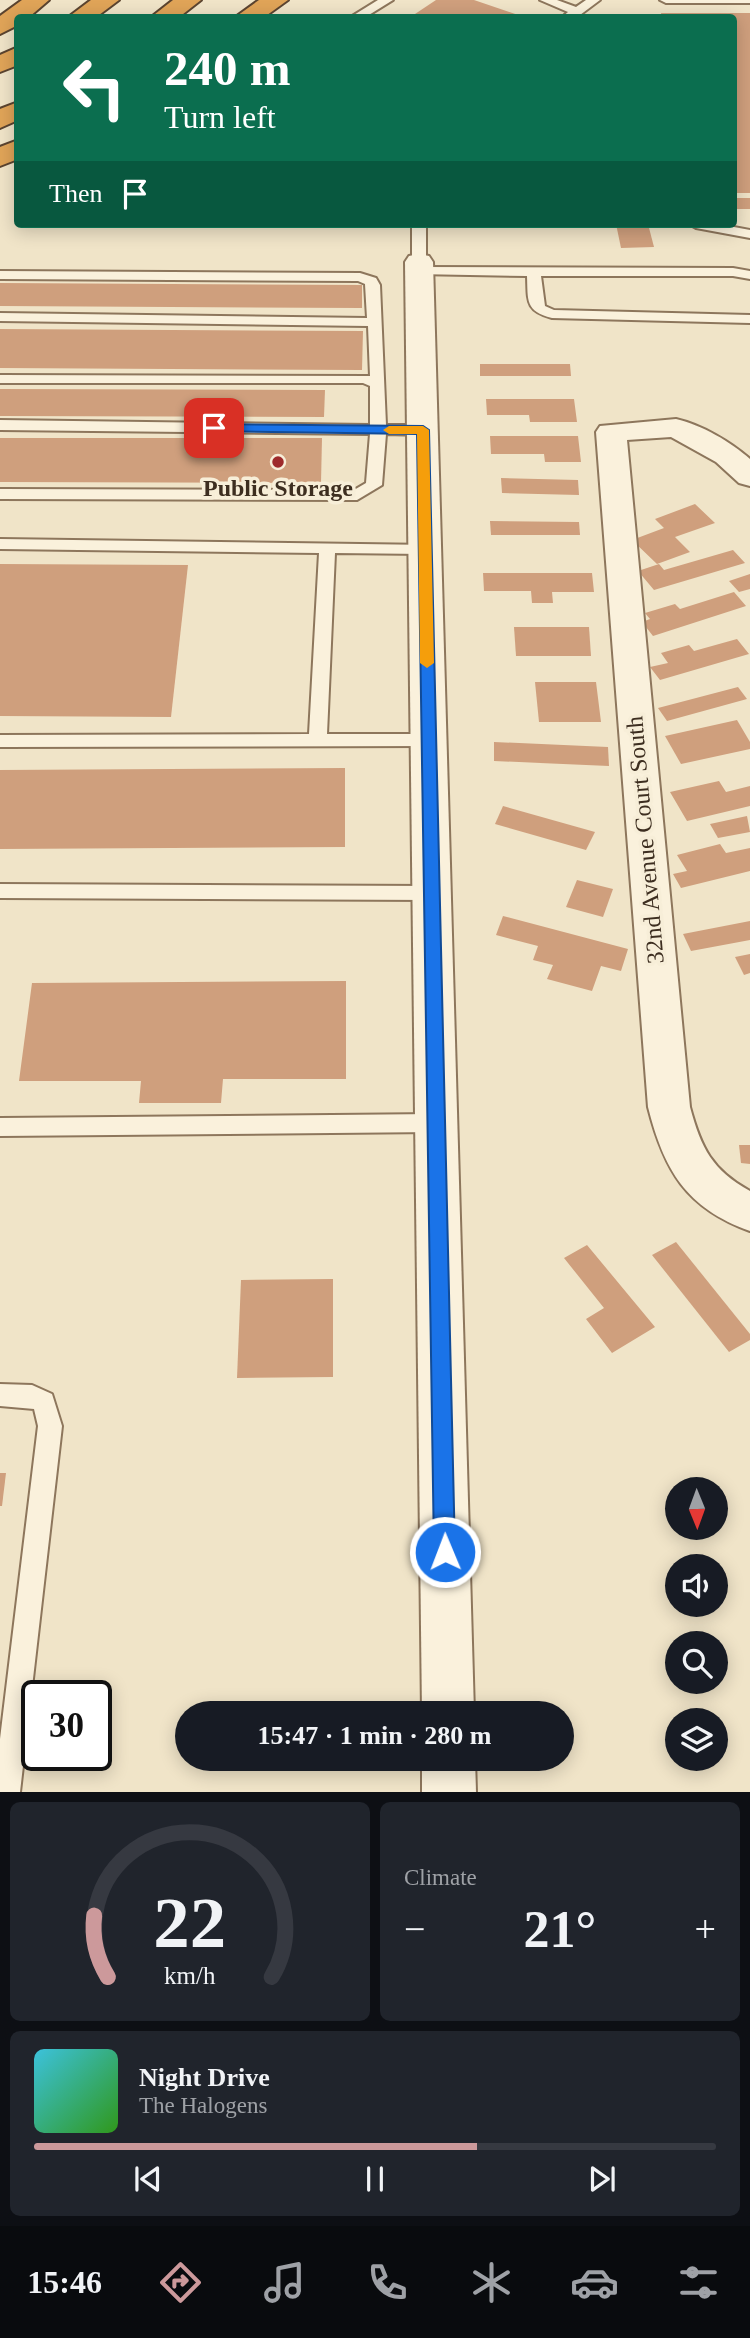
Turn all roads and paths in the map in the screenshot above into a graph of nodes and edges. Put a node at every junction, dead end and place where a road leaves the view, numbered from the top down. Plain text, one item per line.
1 (37, 0) edge
2 (47, 0) edge
3 (107, 0) edge
4 (188, 0) edge
5 (276, 0) edge
6 (387, 0) edge
7 (546, 0) edge
8 (594, 0) edge
9 (666, 0) edge
10 (750, 0) edge
11 (18, 14) edge
12 (24, 14) edge
13 (84, 14) edge
14 (167, 14) edge
15 (252, 14) edge
16 (362, 14) edge
17 (572, 14) edge
18 (14, 17) edge
19 (0, 28) edge
20 (718, 228) edge
21 (750, 234) edge
22 (419, 252) edge
23 (534, 271) junction
24 (0, 275) edge
25 (750, 275) edge
26 (0, 317) edge
27 (750, 319) edge
28 (374, 322) junction
29 (0, 379) edge
30 (376, 383) junction
31 (0, 425) edge
32 (378, 430) junction
33 (423, 430) junction
34 (750, 476) edge
35 (0, 494) edge
36 (0, 544) edge
37 (327, 548) junction
38 (425, 549) junction
39 (318, 740) junction
40 (429, 740) junction
41 (0, 741) edge
42 (0, 891) edge
43 (432, 893) junction
44 (436, 1123) junction
45 (0, 1127) edge
46 (750, 1212) edge
47 (0, 1395) edge
48 (448, 1701) edge
49 (449, 1771) edge
50 (7, 1792) edge
51 (449, 1792) edge

1 - 11 highway
2 - 12 highway
3 - 13 highway
4 - 14 highway
5 - 15 highway
6 - 16 lane
7 - 17 lane
8 - 17 lane
9 - 10 lane
18 - 19 highway
20 - 21 lane
22 - 23 lane
22 - 33 street
23 - 25 lane
23 - 27 lane
24 - 28 lane
26 - 28 lane
28 - 30 lane
29 - 30 lane
30 - 32 lane
31 - 32 lane
32 - 33 lane
32 - 35 lane
33 - 38 street
34 - 46 street, 32nd Avenue Court South
36 - 37 lane
37 - 38 lane
37 - 39 lane
38 - 40 street
39 - 40 lane
39 - 41 lane
40 - 43 street
42 - 43 lane
43 - 44 street
44 - 45 lane
44 - 48 street
47 - 50 lane
49 - 51 street

